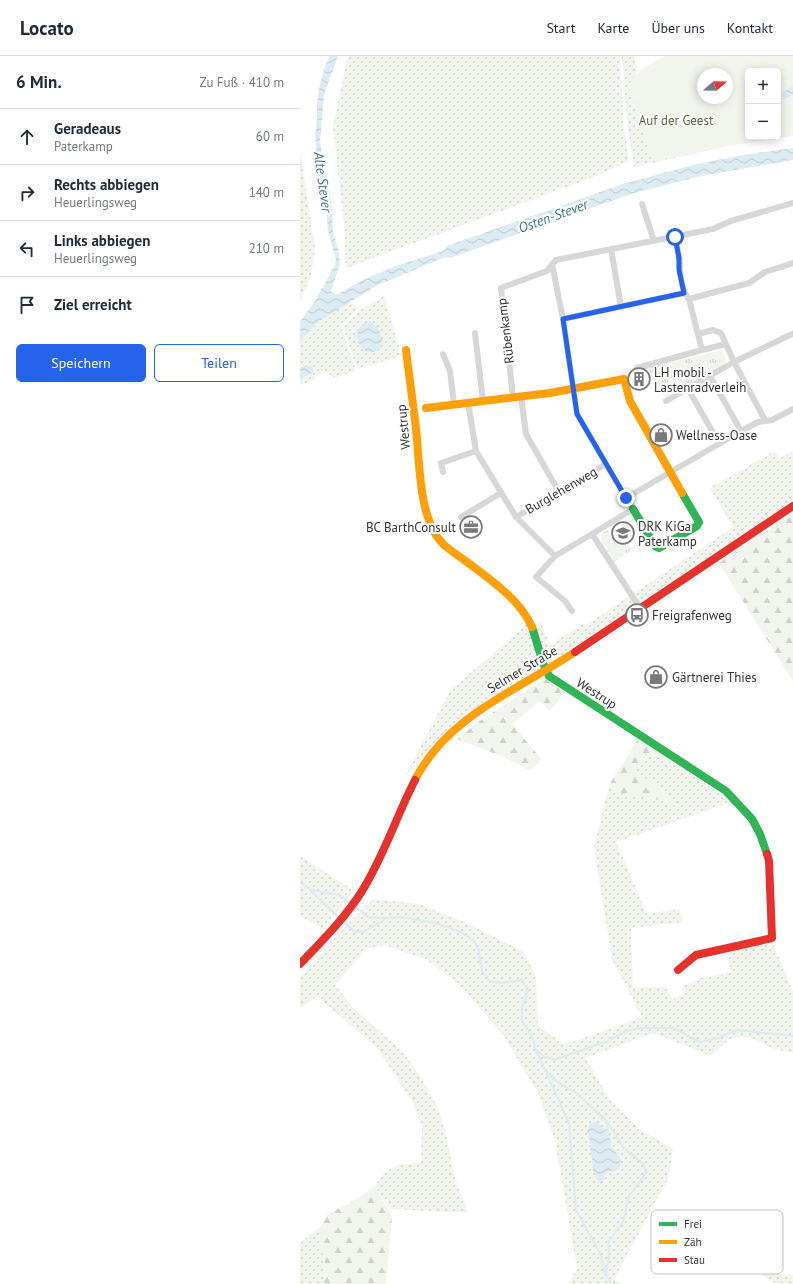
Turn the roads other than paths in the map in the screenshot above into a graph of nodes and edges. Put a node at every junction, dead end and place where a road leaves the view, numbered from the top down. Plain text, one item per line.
1 (793, 203) edge
2 (642, 204) dead end
3 (675, 237) junction
4 (654, 241) junction
5 (611, 250) junction
6 (793, 263) edge
7 (552, 264) junction
8 (684, 293) junction
9 (689, 299) junction
10 (621, 307) junction
11 (563, 319) junction
12 (475, 333) dead end
13 (698, 334) junction
14 (793, 334) edge
15 (726, 344) junction
16 (406, 350) dead end
17 (702, 350) junction
18 (443, 354) dead end
19 (734, 362) junction
20 (638, 368) dead end
21 (710, 376) junction
22 (573, 389) junction
23 (688, 389) junction
24 (517, 397) junction
25 (483, 401) junction
26 (666, 401) dead end
27 (468, 403) junction
28 (454, 404) junction
29 (426, 408) dead end
30 (793, 409) edge
31 (765, 420) junction
32 (741, 431) junction
33 (719, 443) junction
34 (476, 451) junction
35 (606, 464) junction
36 (443, 472) dead end
37 (670, 472) junction
38 (559, 492) junction
39 (501, 493) junction
40 (626, 498) junction
41 (793, 506) edge
42 (633, 509) junction
43 (461, 516) dead end
44 (516, 517) junction
45 (592, 534) junction
46 (555, 556) junction
47 (640, 608) junction
48 (572, 611) dead end
49 (546, 670) junction
50 (300, 964) edge
51 (678, 970) dead end

1 - 3 street, Rübenkamp
2 - 4 street
3 - 4 street, Rübenkamp
3 - 8 street
4 - 5 street, Rübenkamp
5 - 7 street, Rübenkamp
5 - 10 street
6 - 9 street
7 - 11 street
7 - 24 street, Rübenkamp
8 - 9 street
8 - 10 street
9 - 13 street
10 - 11 street
11 - 22 street
12 - 25 street
13 - 15 street
13 - 17 street
14 - 19 street
15 - 17 street
15 - 19 street
16 - 49 street, Westrup
17 - 20 street
18 - 28 street
19 - 21 street
19 - 31 street
21 - 23 street
21 - 32 street
22 - 24 street
22 - 35 street
22 - 37 street
23 - 26 street
23 - 33 street
24 - 25 street
24 - 38 street, Rübenkamp
25 - 27 street
27 - 28 street
27 - 34 street
28 - 29 street
30 - 31 street
31 - 32 street
32 - 33 street
33 - 37 street
34 - 36 street
34 - 39 street
35 - 38 street, Burglehenweg
35 - 40 street
37 - 40 street
37 - 42 street
38 - 44 street, Burglehenweg
39 - 43 street
39 - 44 street
40 - 42 street
41 - 47 street, Selmer Straße
42 - 45 street
44 - 46 street
45 - 46 street
45 - 47 street
46 - 48 street
47 - 49 street, Selmer Straße
49 - 50 street, Selmer Straße
49 - 51 street, Westrup

